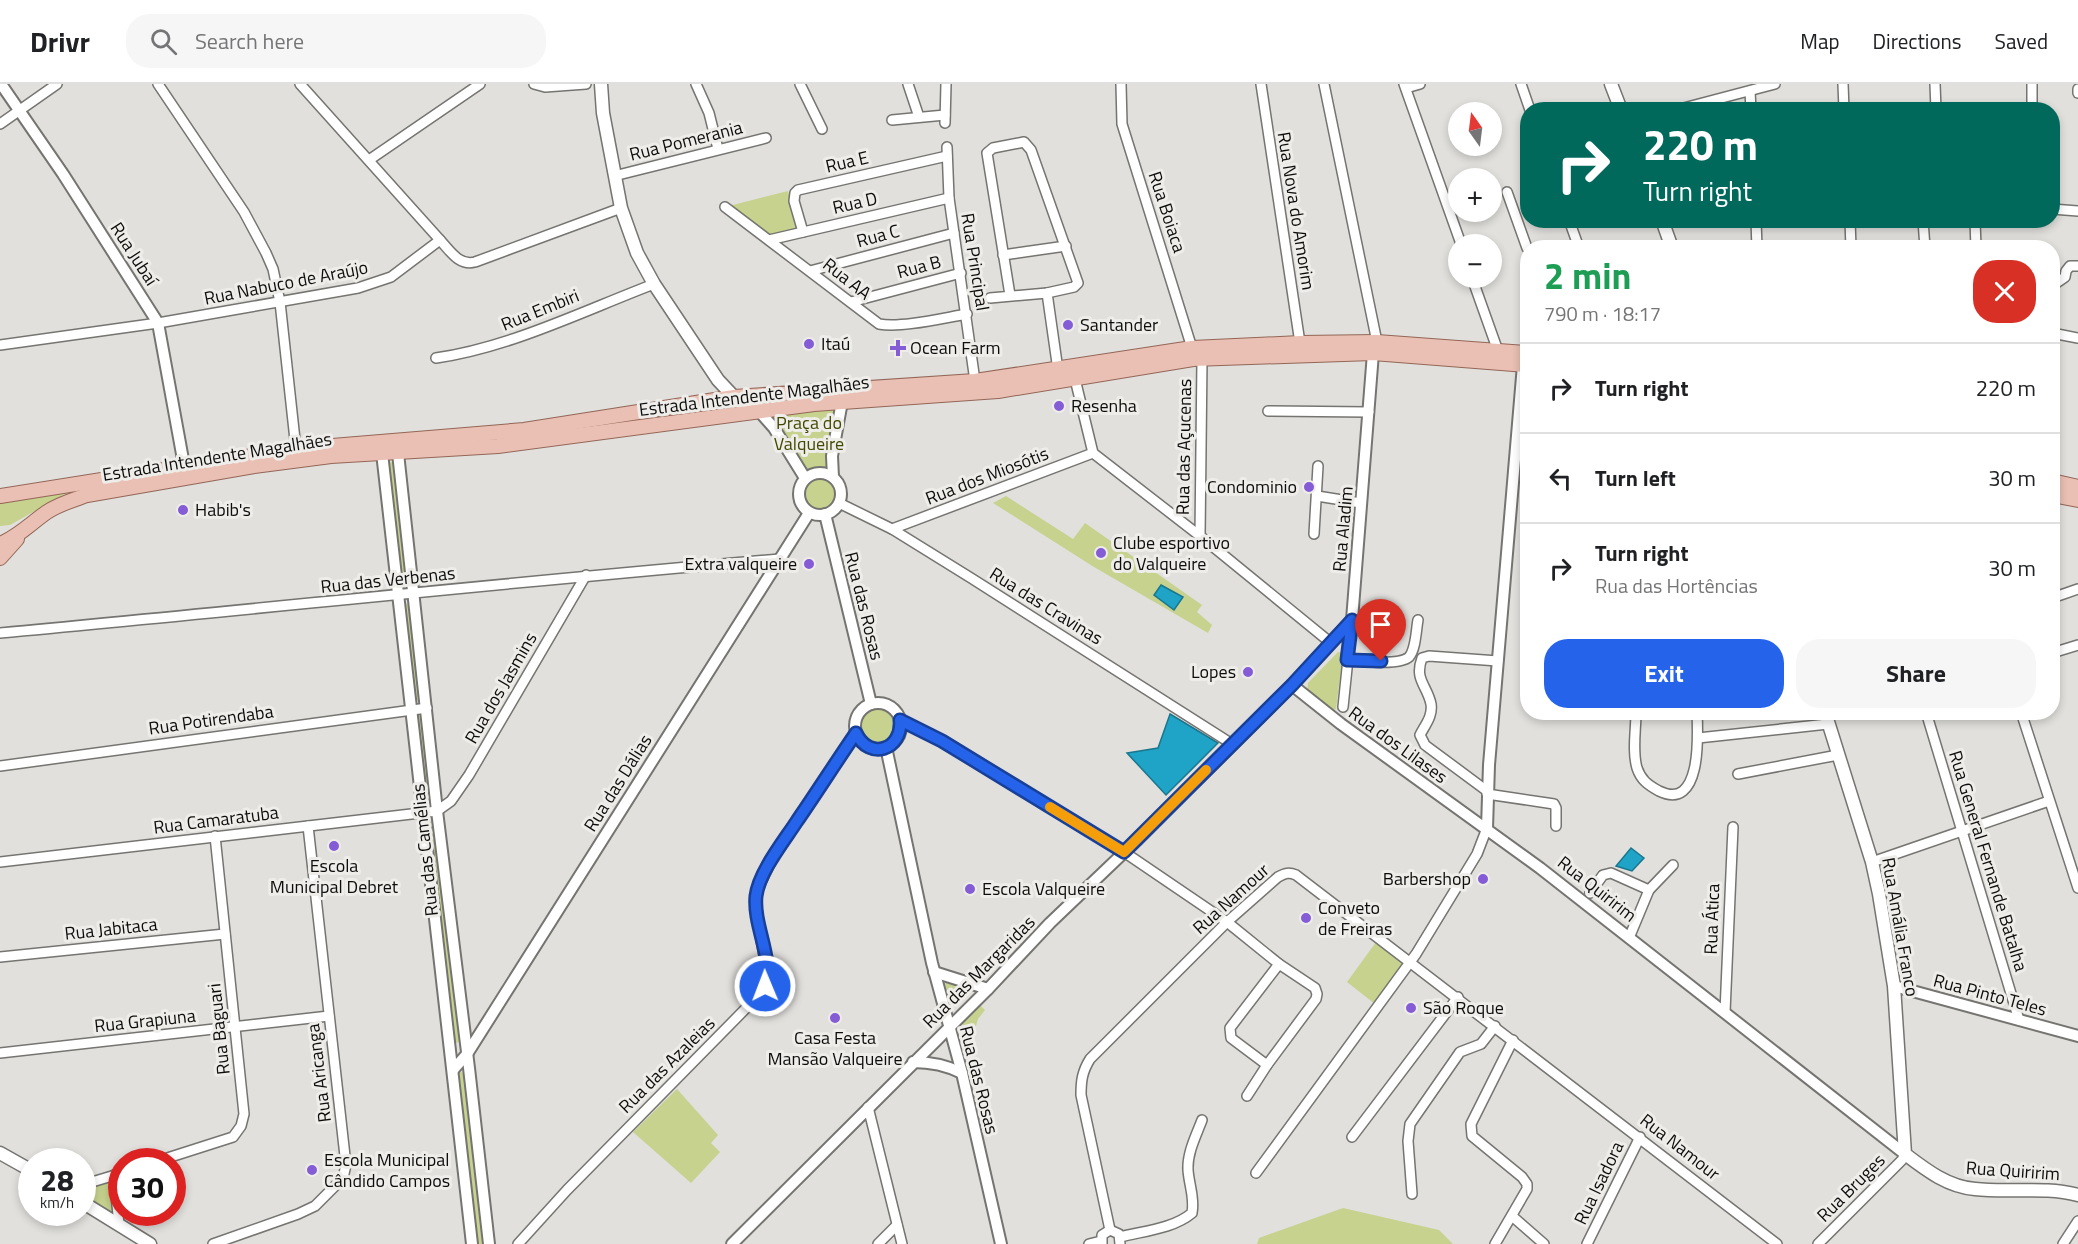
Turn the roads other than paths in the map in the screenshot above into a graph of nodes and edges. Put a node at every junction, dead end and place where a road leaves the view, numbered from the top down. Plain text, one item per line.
1 (1, 84) edge
2 (57, 84) edge
3 (158, 84) edge
4 (300, 84) edge
5 (480, 84) edge
6 (534, 84) edge
7 (586, 84) edge
8 (602, 84) edge
9 (696, 84) edge
10 (800, 84) edge
11 (908, 84) edge
12 (945, 84) edge
13 (1121, 84) edge
14 (1261, 84) edge
15 (1324, 84) edge
16 (1420, 84) edge
17 (1521, 84) edge
18 (1611, 84) edge
19 (1775, 84) edge
20 (1843, 84) edge
21 (1935, 84) edge
22 (2032, 84) edge
23 (1405, 86) edge
24 (1750, 90) junction
25 (1527, 102) edge
26 (1618, 102) edge
27 (1706, 102) edge
28 (1751, 102) edge
29 (1844, 102) edge
30 (1936, 102) edge
31 (2032, 102) edge
32 (19, 111) junction
33 (919, 117) junction
34 (892, 120) dead end
35 (0, 124) edge
36 (822, 129) dead end
37 (766, 138) dead end
38 (718, 149) junction
39 (947, 152) joint
40 (369, 160) junction
41 (615, 176) junction
42 (1507, 192) dead end
43 (949, 198) junction
44 (725, 207) dead end
45 (621, 208) junction
46 (2060, 210) edge
47 (2078, 211) edge
48 (803, 232) junction
49 (954, 233) junction
50 (1457, 234) edge
51 (440, 240) junction
52 (769, 240) junction
53 (1524, 240) edge
54 (1066, 246) junction
55 (1003, 255) junction
56 (2078, 266) edge
57 (810, 271) junction
58 (961, 273) junction
59 (2060, 280) edge
60 (654, 284) junction
61 (1476, 288) edge
62 (1047, 293) junction
63 (1010, 295) junction
64 (990, 298) dead end
65 (280, 302) junction
66 (851, 302) junction
67 (967, 314) junction
68 (158, 323) junction
69 (2060, 335) edge
70 (2078, 338) edge
71 (1299, 343) junction
72 (0, 345) edge
73 (1192, 348) junction
74 (1375, 348) junction
75 (1498, 351) junction
76 (436, 358) dead end
77 (1202, 359) junction
78 (1520, 359) edge
79 (1520, 360) edge
80 (1058, 370) junction
81 (1076, 379) junction
82 (975, 381) junction
83 (831, 390) junction
84 (734, 398) junction
85 (840, 402) junction
86 (758, 410) junction
87 (1268, 411) dead end
88 (1369, 412) junction
89 (1520, 425) edge
90 (296, 449) junction
91 (382, 453) junction
92 (398, 453) junction
93 (1093, 453) junction
94 (184, 465) junction
95 (1318, 466) dead end
96 (833, 477) junction
97 (805, 478) junction
98 (2060, 483) edge
99 (2078, 487) edge
100 (0, 495) edge
101 (1317, 496) junction
102 (2060, 497) edge
103 (2078, 501) edge
104 (839, 503) junction
105 (1361, 503) junction
106 (809, 513) junction
107 (825, 514) junction
108 (29, 526) junction
109 (892, 530) junction
110 (0, 533) edge
111 (1314, 534) dead end
112 (1200, 536) junction
113 (0, 544) edge
114 (0, 558) edge
115 (780, 559) junction
116 (586, 575) junction
117 (2078, 589) edge
118 (413, 594) junction
119 (2060, 595) edge
120 (397, 596) junction
121 (1352, 620) junction
122 (1418, 620) dead end
123 (0, 633) edge
124 (1331, 643) junction
125 (2078, 645) edge
126 (2060, 651) edge
127 (1347, 660) junction
128 (1498, 661) junction
129 (1292, 685) junction
130 (871, 704) junction
131 (1343, 707) dead end
132 (427, 708) junction
133 (412, 710) junction
134 (900, 720) junction
135 (1636, 720) edge
136 (1697, 720) edge
137 (1813, 720) edge
138 (1827, 720) edge
139 (1928, 720) edge
140 (2024, 720) edge
141 (856, 733) junction
142 (1698, 738) junction
143 (1232, 744) junction
144 (886, 747) junction
145 (1838, 755) junction
146 (0, 766) edge
147 (1738, 774) dead end
148 (1487, 793) junction
149 (2049, 801) junction
150 (437, 812) junction
151 (423, 814) junction
152 (308, 826) junction
153 (1556, 826) dead end
154 (1733, 827) dead end
155 (1487, 828) junction
156 (1961, 831) junction
157 (215, 836) junction
158 (1124, 852) junction
159 (0, 862) edge
160 (1872, 862) junction
161 (1673, 865) dead end
162 (2078, 888) edge
163 (1649, 890) junction
164 (1590, 893) dead end
165 (1227, 922) junction
166 (225, 934) junction
167 (1629, 938) junction
168 (0, 957) edge
169 (1411, 961) junction
170 (1279, 964) junction
171 (934, 972) junction
172 (1894, 986) junction
173 (988, 988) junction
174 (1458, 997) junction
175 (1725, 1012) junction
176 (329, 1016) junction
177 (2019, 1020) junction
178 (949, 1026) junction
179 (1495, 1026) junction
180 (235, 1028) junction
181 (2078, 1036) edge
182 (1513, 1040) junction
183 (0, 1053) edge
184 (467, 1054) junction
185 (913, 1062) junction
186 (1268, 1065) junction
187 (453, 1070) junction
188 (962, 1073) junction
189 (1247, 1096) dead end
190 (868, 1107) junction
191 (1202, 1120) dead end
192 (1352, 1137) dead end
193 (1640, 1137) junction
194 (0, 1152) edge
195 (186, 1152) edge
196 (1905, 1154) junction
197 (18, 1163) edge
198 (1256, 1173) dead end
199 (1412, 1194) dead end
200 (2078, 1195) edge
201 (1512, 1216) junction
202 (2078, 1221) edge
203 (897, 1225) junction
204 (121, 1226) edge
205 (1110, 1230) junction
206 (1120, 1240) edge
207 (1101, 1242) edge
208 (219, 1243) edge
209 (517, 1243) edge
210 (150, 1244) edge
211 (472, 1244) edge
212 (489, 1244) edge
213 (732, 1244) edge
214 (878, 1244) edge
215 (902, 1244) edge
216 (1000, 1244) edge
217 (1089, 1244) edge
218 (1495, 1244) edge
219 (1544, 1244) edge
220 (1587, 1244) edge
221 (1778, 1244) edge
222 (1818, 1244) edge
223 (2062, 1244) edge

1 - 32 street, Rua Jubaí
2 - 32 street
3 - 65 street
4 - 40 street
5 - 40 street
6 - 7 street
8 - 41 main road
9 - 38 street
10 - 36 street
11 - 33 street
12 - 33 street
13 - 73 street, Rua Boiaca
14 - 71 street, Rua Nova do Amorim
15 - 74 street
16 - 23 street
17 - 25 street
18 - 26 main road
19 - 24 street
20 - 29 street
21 - 30 street
22 - 31 street
23 - 50 street
24 - 27 street
24 - 28 street
32 - 35 street
32 - 68 street, Rua Jubaí
33 - 34 street
37 - 38 street, Rua Pomerania
38 - 41 street, Rua Pomerania
39 - 43 street, Rua Principal
39 - 48 street, Rua E
40 - 51 street
41 - 45 main road
42 - 53 street
43 - 48 street, Rua D
43 - 49 street, Rua Principal
44 - 52 street, Rua AA
45 - 51 street
45 - 60 main road
46 - 47 street
48 - 52 street, Rua D
49 - 57 street, Rua C
49 - 58 street, Rua Principal
51 - 65 street, Rua Nabuco de Araújo
52 - 57 street, Rua AA
54 - 55 street
54 - 55 street
54 - 62 street
55 - 63 street
56 - 59 street
57 - 66 street, Rua AA
58 - 66 street, Rua B
58 - 67 street, Rua Principal
60 - 76 street, Rua Embiri
60 - 84 main road
61 - 75 street
62 - 63 street
62 - 80 street
63 - 64 street
65 - 68 street, Rua Nabuco de Araújo
65 - 90 street
66 - 67 street, Rua AA
67 - 82 street, Rua Principal
68 - 72 street, Rua Nabuco de Araújo
68 - 94 street, Rua Jubaí
69 - 70 street
71 - 73 main road, Estrada Intendente Magalhães
71 - 74 main road, Estrada Intendente Magalhães
73 - 80 main road, Estrada Intendente Magalhães
74 - 75 main road, Estrada Intendente Magalhães
74 - 77 main road, Estrada Intendente Magalhães
74 - 79 main road, Estrada Intendente Magalhães
74 - 88 street, Rua Aladim
75 - 78 main road, Estrada Intendente Magalhães
77 - 81 main road, Estrada Intendente Magalhães
77 - 112 street, Rua das Açucenas
80 - 82 main road, Estrada Intendente Magalhães
81 - 85 main road, Estrada Intendente Magalhães
81 - 93 street
82 - 83 main road, Estrada Intendente Magalhães
83 - 84 main road, Estrada Intendente Magalhães
83 - 85 street
84 - 86 main road
84 - 90 main road, Estrada Intendente Magalhães
85 - 86 main road, Estrada Intendente Magalhães
85 - 96 street
86 - 92 main road, Estrada Intendente Magalhães
86 - 97 street
87 - 88 street
88 - 105 street, Rua Aladim
89 - 128 street
90 - 94 main road, Estrada Intendente Magalhães
91 - 92 main road, Estrada Intendente Magalhães
91 - 108 main road, Estrada Intendente Magalhães
91 - 120 street, Rua das Camélias
92 - 118 street, Rua das Camélias
93 - 109 street, Rua dos Miosótis
93 - 112 street
94 - 100 main road, Estrada Intendente Magalhães
95 - 101 street
96 - 97 street
96 - 104 street
97 - 106 street
98 - 99 main road
101 - 105 street
101 - 111 street
102 - 103 main road
104 - 107 street
104 - 109 street, Rua das Cravinas
105 - 121 street, Rua Aladim
106 - 107 street
106 - 115 street, Rua das Dálias
107 - 130 street, Rua das Rosas
108 - 110 main road
108 - 113 main road, Estrada Intendente Magalhães
108 - 114 main road
109 - 143 street, Rua das Cravinas
112 - 124 street
115 - 116 street, Rua das Verbenas
115 - 184 street, Rua das Dálias
116 - 118 street, Rua das Verbenas
116 - 150 street, Rua dos Jasmins
117 - 119 street
118 - 120 street, Rua das Verbenas
118 - 132 street, Rua das Camélias
120 - 123 street, Rua das Verbenas
120 - 133 street, Rua das Camélias
121 - 124 street, Rua das Margaridas
121 - 127 street, Rua Aladim
122 - 127 street
124 - 129 street, Rua das Margaridas
125 - 126 street
127 - 131 street, Rua Aladim
128 - 148 street
128 - 148 street
129 - 143 street, Rua das Margaridas
129 - 155 street, Rua dos Lilases
130 - 134 street
130 - 141 street
132 - 133 street, Rua Potirendaba
132 - 150 street, Rua das Camélias
133 - 146 street, Rua Potirendaba
133 - 151 street, Rua das Camélias
134 - 144 street
134 - 158 street
135 - 142 street
136 - 142 street
137 - 142 street
138 - 145 main road, Rua Amália Franco
139 - 156 street, Rua General Fernande Batalha
140 - 149 street
141 - 144 street
141 - 209 street, Rua das Azaleias
143 - 158 street, Rua das Margaridas
144 - 171 street, Rua das Rosas
145 - 147 street
145 - 160 main road, Rua Amália Franco
148 - 153 street
148 - 155 street
149 - 156 street
149 - 162 street
150 - 151 street, Rua Camaratuba
150 - 184 street, Rua das Camélias
151 - 152 street, Rua Camaratuba
151 - 187 street, Rua das Camélias
152 - 157 street, Rua Camaratuba
152 - 176 street, Rua Aricanga
154 - 175 street, Rua Ática
155 - 167 street, Rua Quiririm
155 - 169 street
156 - 160 street
156 - 177 street, Rua General Fernande Batalha
157 - 159 street, Rua Camaratuba
157 - 166 street, Rua Baguari
158 - 165 street
158 - 173 street, Rua das Margaridas
160 - 172 main road, Rua Amália Franco
161 - 163 street
163 - 164 street
163 - 167 street
165 - 169 street, Rua Namour
165 - 170 street
165 - 205 street, Rua Namour
166 - 168 street, Rua Jabitaca
166 - 180 street, Rua Baguari
167 - 175 street, Rua Quiririm
169 - 174 street, Rua Namour
169 - 198 street
170 - 186 street
170 - 186 street
171 - 173 street
171 - 178 street, Rua das Rosas
172 - 177 street, Rua Pinto Teles
172 - 196 main road, Rua Amália Franco
173 - 178 street, Rua das Margaridas
174 - 179 street, Rua Namour
174 - 192 street
175 - 196 street, Rua Quiririm
176 - 180 street, Rua Grapiuna
176 - 208 street, Rua Aricanga
177 - 181 street, Rua Pinto Teles
178 - 185 street, Rua das Margaridas
178 - 188 street, Rua das Rosas
179 - 182 street, Rua Namour
179 - 199 street
180 - 183 street, Rua Grapiuna
180 - 195 street, Rua Baguari
182 - 193 street, Rua Namour
182 - 201 street
184 - 187 street, Rua das Dálias
184 - 212 street, Rua das Camélias
185 - 188 street
185 - 190 street, Rua das Margaridas
186 - 189 street
187 - 211 street, Rua das Camélias
188 - 216 street, Rua das Rosas
190 - 203 street
190 - 213 street, Rua das Margaridas
191 - 206 street
193 - 220 street, Rua Isadora
193 - 221 street, Rua Namour
194 - 197 main road
196 - 200 main road, Rua Quiririm
196 - 222 street, Rua Bruges
201 - 218 street
201 - 219 street
202 - 223 street
203 - 214 street
203 - 215 street
204 - 210 main road
205 - 206 street
205 - 207 street
207 - 217 street

